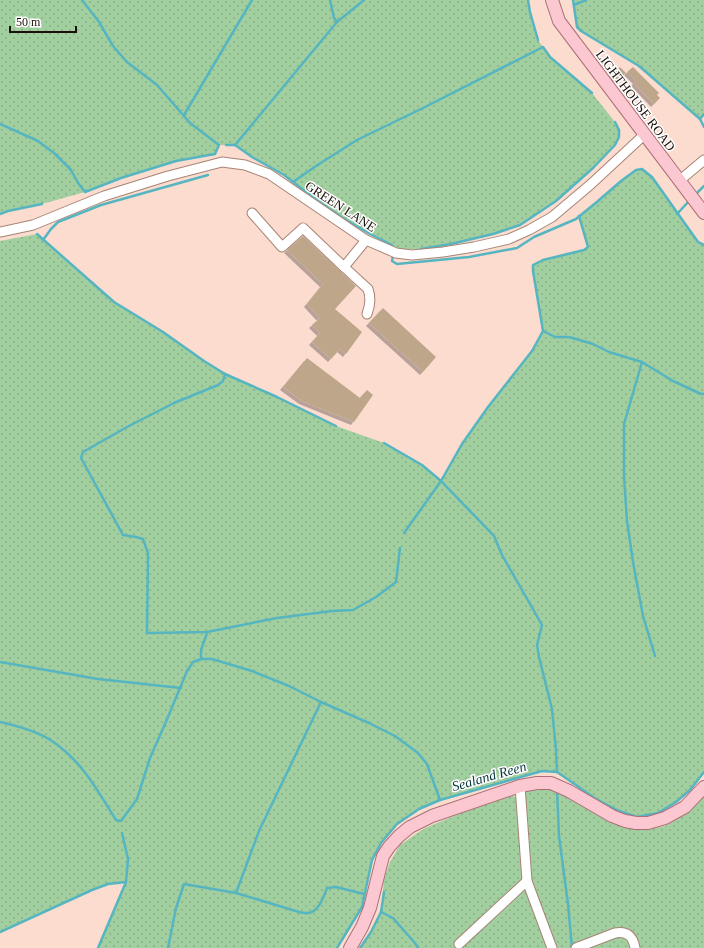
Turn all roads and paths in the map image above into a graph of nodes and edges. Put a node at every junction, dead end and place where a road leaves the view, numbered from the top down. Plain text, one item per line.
1 (552, 0) edge
2 (645, 134) junction
3 (704, 160) edge
4 (679, 180) junction
5 (252, 213) dead end
6 (704, 213) edge
7 (0, 232) edge
8 (366, 240) junction
9 (344, 267) junction
10 (367, 314) dead end
11 (520, 786) junction
12 (704, 787) edge
13 (527, 881) junction
14 (459, 944) dead end
15 (350, 948) edge
16 (552, 948) edge
17 (576, 948) edge
18 (635, 948) edge

1 - 2 main road, LIGHTHOUSE ROAD
2 - 4 main road, LIGHTHOUSE ROAD
2 - 8 street, GREEN LANE
3 - 4 street
4 - 6 main road, LIGHTHOUSE ROAD
5 - 9 street
7 - 8 street, GREEN LANE
8 - 9 street
9 - 10 street
11 - 12 main road
11 - 13 street
11 - 15 main road
13 - 14 street
13 - 16 street
17 - 18 street

